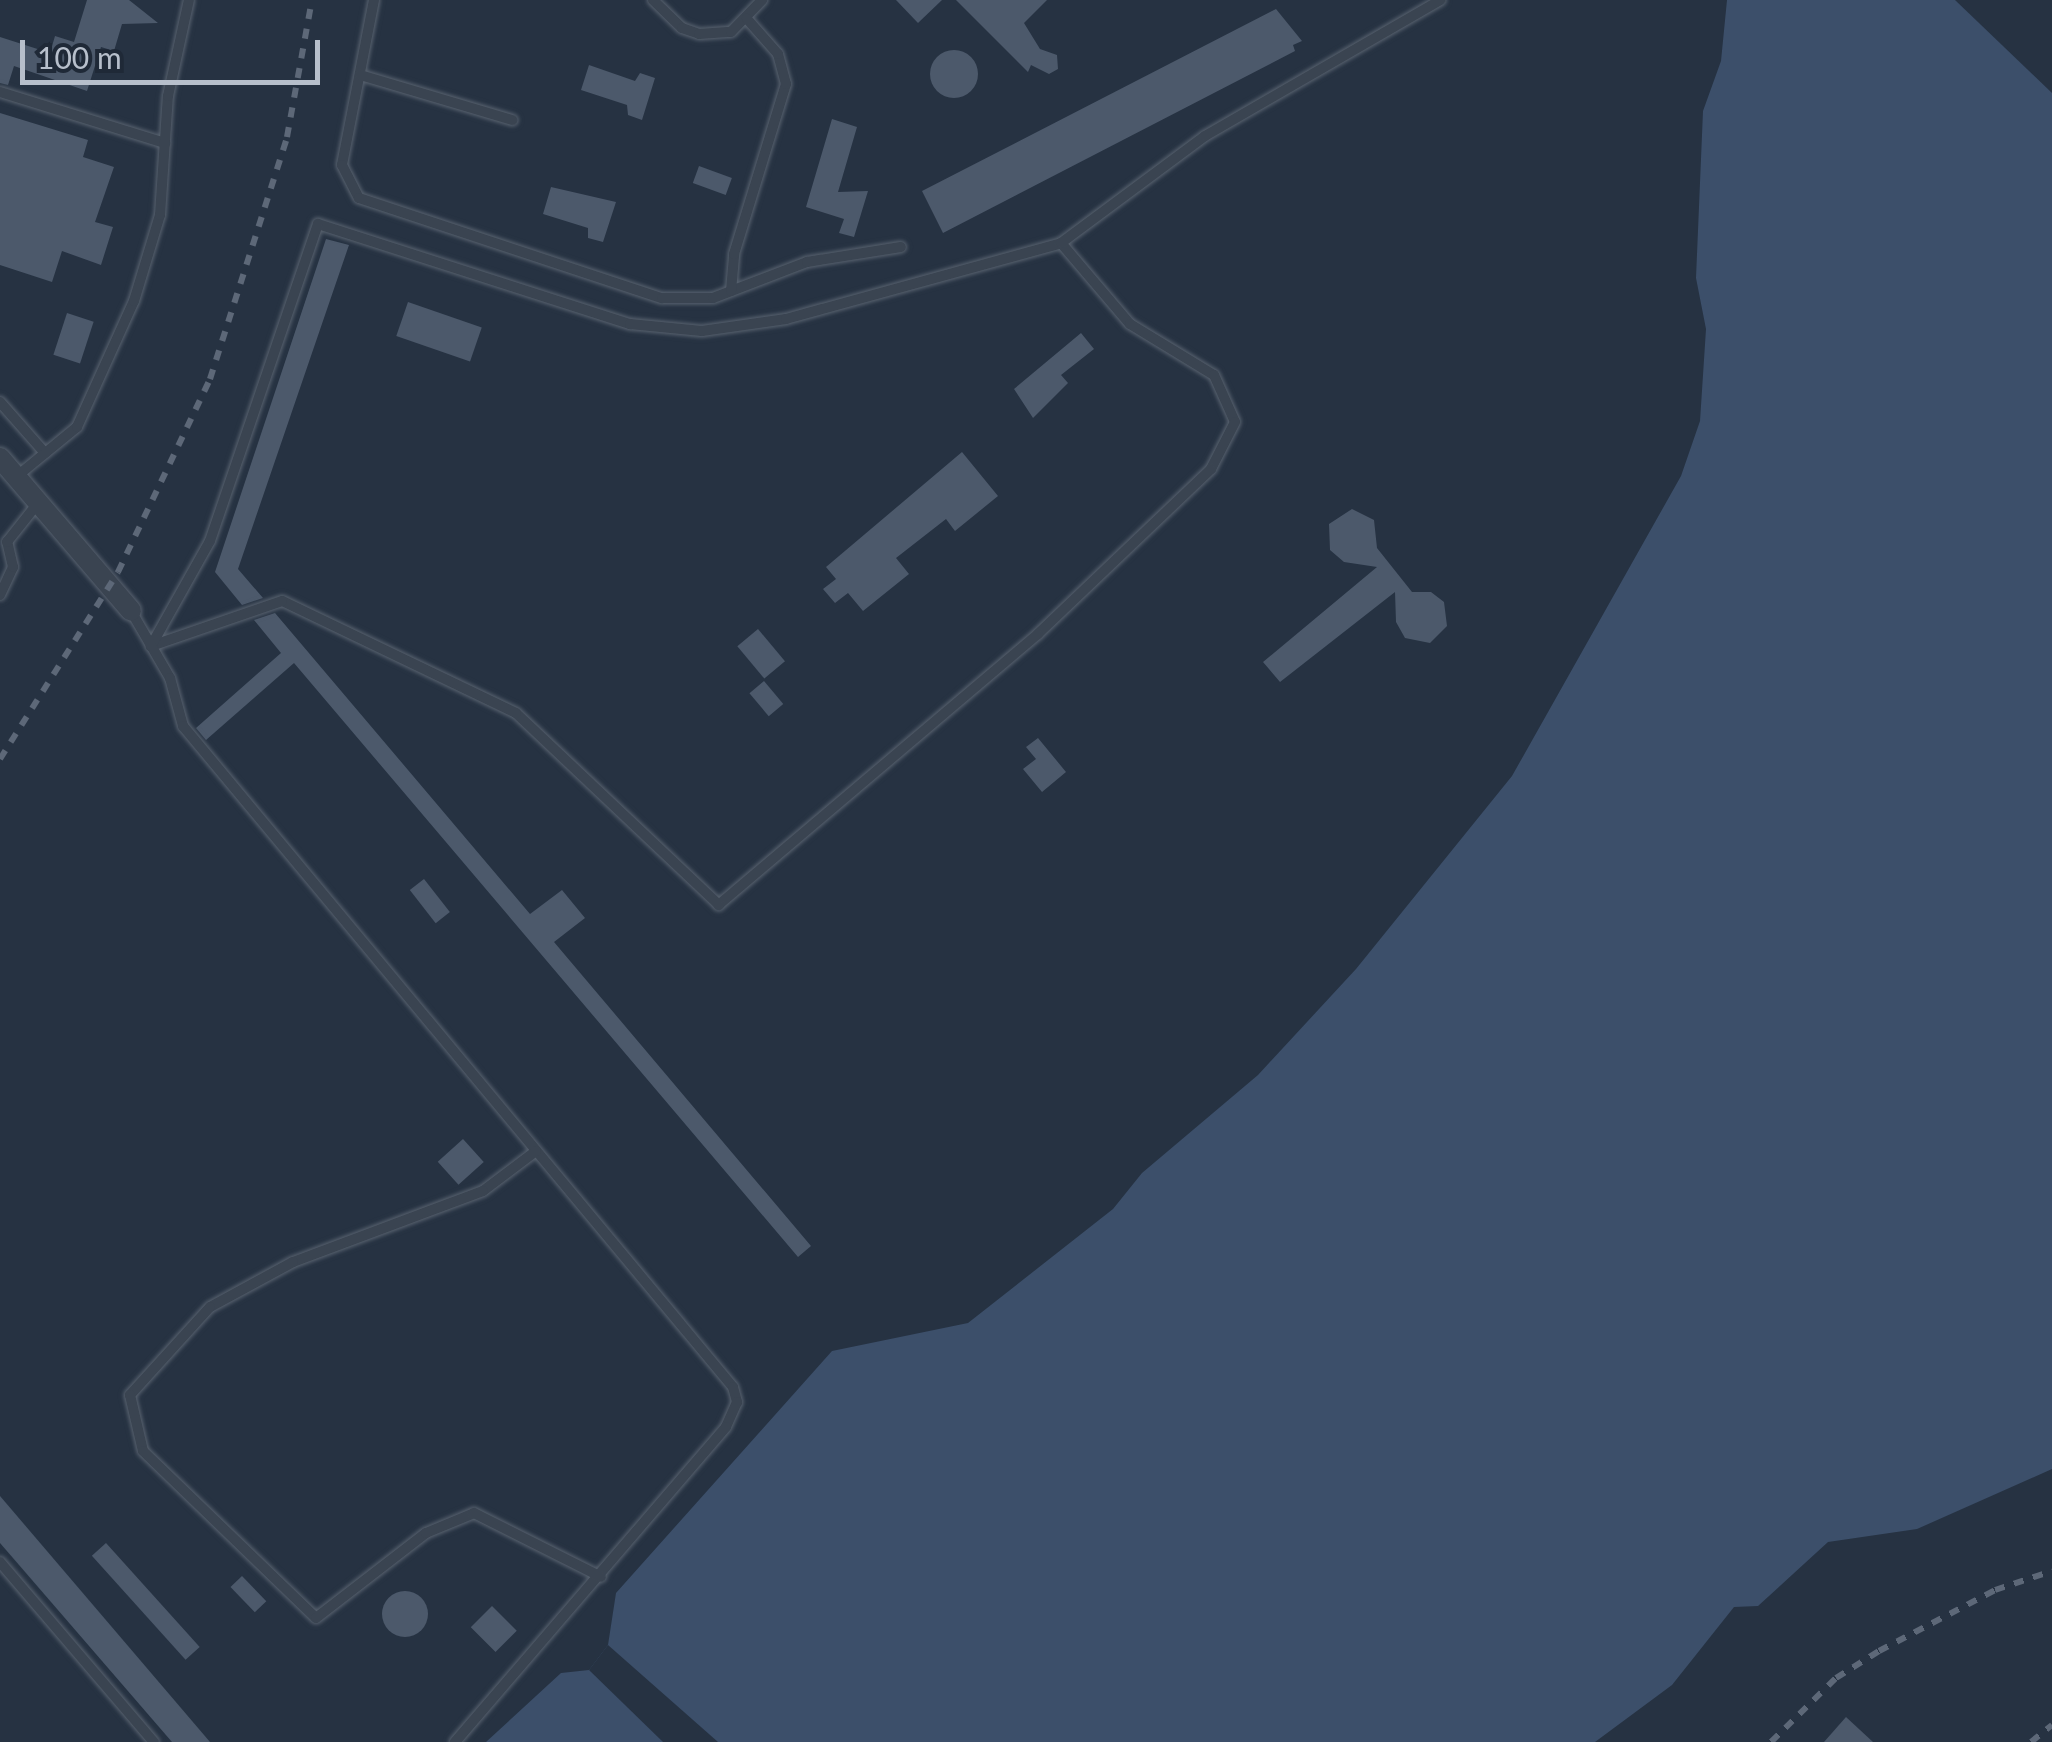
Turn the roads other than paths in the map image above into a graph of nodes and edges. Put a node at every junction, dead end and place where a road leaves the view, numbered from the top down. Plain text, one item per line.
1 (189, 0) edge
2 (374, 0) edge
3 (653, 0) edge
4 (762, 0) edge
5 (1441, 0) edge
6 (747, 19) junction
7 (360, 75) junction
8 (0, 92) edge
9 (512, 120) dead end
10 (165, 143) junction
11 (1062, 244) junction
12 (902, 247) dead end
13 (731, 291) junction
14 (0, 402) edge
15 (45, 453) junction
16 (0, 458) edge
17 (16, 477) junction
18 (38, 502) junction
19 (3, 538) edge
20 (0, 595) edge
21 (131, 611) joint
22 (152, 646) junction
23 (536, 1151) junction
24 (0, 1562) edge
25 (601, 1577) junction
26 (154, 1742) edge
27 (455, 1742) edge

1 - 10 lane
2 - 7 lane
3 - 6 lane
4 - 6 lane
5 - 11 lane
6 - 13 lane
7 - 9 lane
7 - 13 lane
8 - 10 lane
10 - 15 lane
11 - 22 lane
11 - 22 lane
12 - 13 lane
14 - 15 lane
15 - 17 lane
16 - 17 street
17 - 18 street
18 - 19 lane
18 - 21 street
19 - 20 lane
21 - 22 lane
22 - 23 lane
23 - 25 lane
23 - 25 lane
24 - 26 lane
25 - 27 lane

